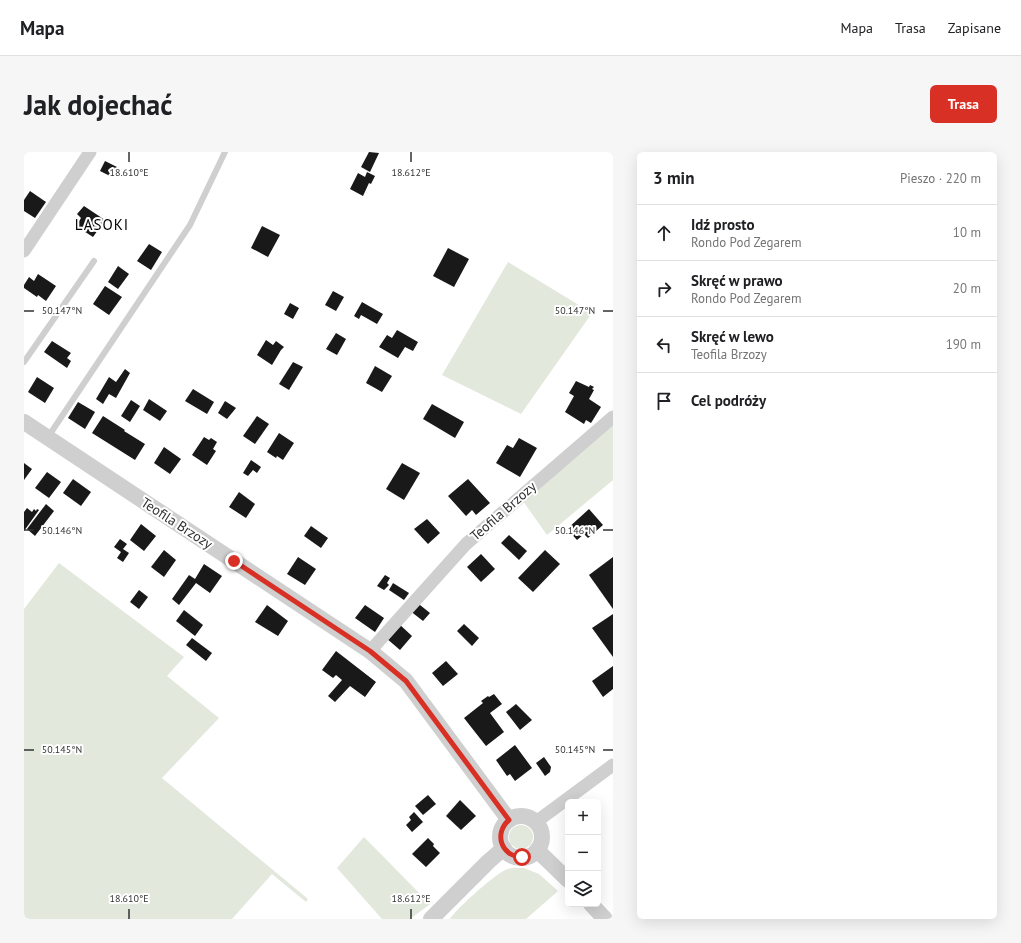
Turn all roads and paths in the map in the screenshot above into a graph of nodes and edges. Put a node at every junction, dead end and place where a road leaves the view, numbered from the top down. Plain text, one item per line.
1 (90, 152) edge
2 (225, 152) edge
3 (24, 251) edge
4 (94, 261) dead end
5 (24, 362) edge
6 (613, 417) edge
7 (24, 422) edge
8 (48, 438) junction
9 (370, 651) junction
10 (613, 765) edge
11 (509, 820) junction
12 (536, 822) junction
13 (504, 848) junction
14 (537, 850) junction
15 (565, 877) edge
16 (594, 907) edge
17 (431, 919) edge
18 (605, 919) edge

1 - 3 street
2 - 8 lane
4 - 5 lane
6 - 9 street, Teofila Brzozy
7 - 8 street, Teofila Brzozy
8 - 9 street, Teofila Brzozy
9 - 11 street, Teofila Brzozy
10 - 12 street
11 - 12 street
11 - 13 street
12 - 14 street
13 - 14 street
13 - 17 street
14 - 15 street
16 - 18 street

